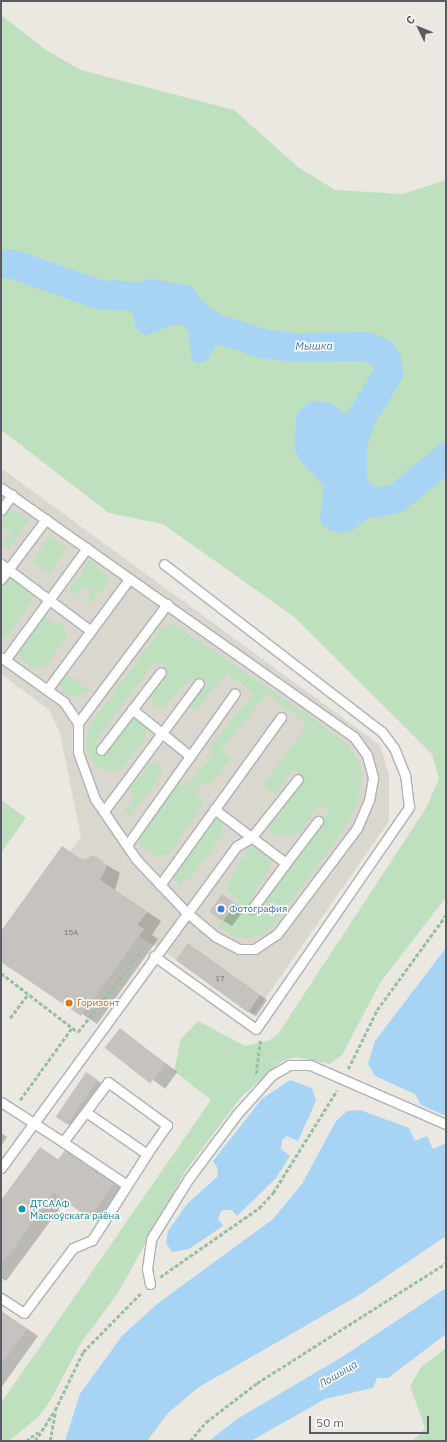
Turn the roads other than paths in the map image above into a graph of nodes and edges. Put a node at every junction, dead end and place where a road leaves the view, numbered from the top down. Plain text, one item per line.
1 (1, 488) edge
2 (12, 495) junction
3 (1, 510) edge
4 (46, 519) junction
5 (87, 548) junction
6 (164, 564) dead end
7 (5, 567) edge
8 (130, 578) junction
9 (1, 579) edge
10 (49, 600) junction
11 (167, 604) junction
12 (91, 631) junction
13 (3, 659) edge
14 (161, 672) dead end
15 (199, 683) dead end
16 (47, 690) junction
17 (235, 693) dead end
18 (132, 709) junction
19 (281, 716) dead end
20 (78, 723) junction
21 (162, 733) junction
22 (101, 750) dead end
23 (190, 756) junction
24 (298, 779) dead end
25 (214, 809) junction
26 (104, 811) junction
27 (318, 820) dead end
28 (251, 838) junction
29 (126, 845) junction
30 (286, 863) junction
31 (160, 885) junction
32 (252, 909) dead end
33 (187, 913) junction
34 (154, 956) junction
35 (1, 1102) edge
36 (86, 1112) junction
37 (33, 1124) junction
38 (446, 1124) edge
39 (63, 1142) junction
40 (147, 1154) junction
41 (1, 1168) edge
42 (127, 1186) junction
43 (150, 1284) road end
44 (1, 1298) edge

1 - 2 lane
2 - 3 lane
2 - 4 lane
4 - 5 lane
4 - 7 lane
5 - 8 lane
5 - 10 lane
6 - 34 lane
7 - 9 lane
7 - 10 lane
8 - 11 lane
8 - 12 lane
10 - 12 lane
10 - 13 lane
11 - 20 lane
11 - 33 lane
12 - 16 lane
13 - 16 lane
14 - 18 lane
15 - 21 lane
16 - 20 lane
17 - 23 lane
18 - 21 lane
18 - 22 lane
19 - 25 lane
20 - 26 lane
21 - 23 lane
21 - 26 lane
23 - 29 lane
24 - 28 lane
25 - 28 lane
25 - 31 lane
26 - 29 lane
27 - 30 lane
28 - 30 lane
28 - 33 lane
29 - 31 lane
30 - 32 lane
31 - 33 lane
33 - 34 lane
34 - 37 lane
35 - 37 lane
36 - 39 lane
36 - 40 lane
36 - 40 lane
37 - 39 lane
37 - 41 lane
38 - 43 lane
39 - 42 lane
40 - 42 lane
42 - 44 lane

